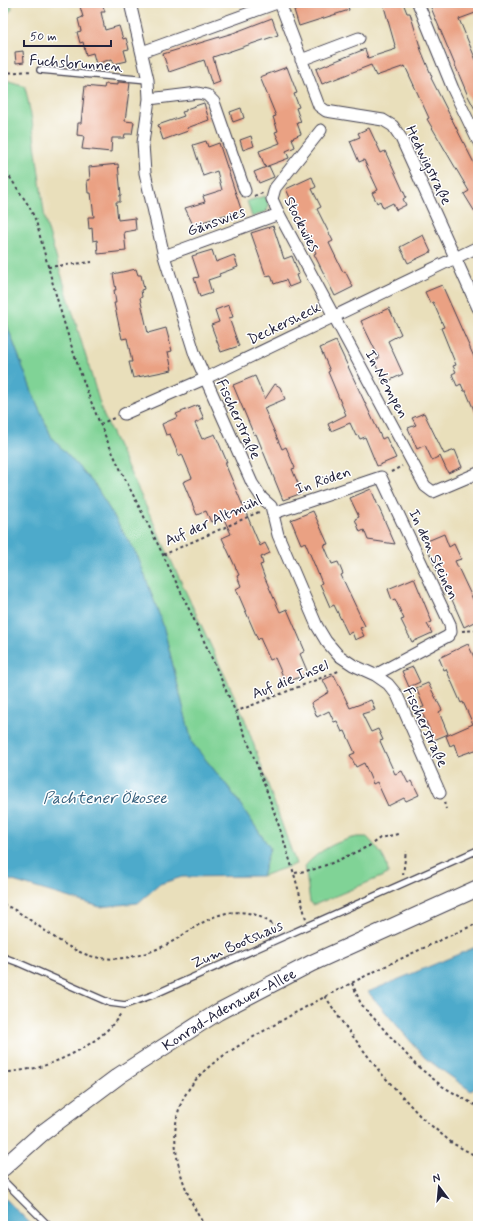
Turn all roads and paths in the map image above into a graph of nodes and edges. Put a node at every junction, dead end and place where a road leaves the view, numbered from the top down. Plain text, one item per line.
1 (130, 3) edge
2 (278, 3) edge
3 (418, 3) edge
4 (359, 38) dead end
5 (142, 52) junction
6 (301, 60) junction
7 (40, 70) joint
8 (3, 73) edge
9 (148, 80) junction
10 (149, 99) junction
11 (321, 130) dead end
12 (478, 141) edge
13 (3, 167) edge
14 (245, 191) joint
15 (272, 194) junction
16 (279, 214) junction
17 (478, 247) edge
18 (164, 256) junction
19 (456, 257) junction
20 (92, 262) dead end
21 (48, 267) junction
22 (478, 308) edge
23 (334, 316) junction
24 (204, 379) junction
25 (121, 415) joint
26 (100, 424) junction
27 (413, 463) junction
28 (478, 473) edge
29 (381, 477) junction
30 (273, 509) junction
31 (163, 555) junction
32 (478, 630) edge
33 (451, 632) junction
34 (353, 665) junction
35 (375, 675) junction
36 (235, 712) junction
37 (440, 793) dead end
38 (398, 834) dead end
39 (478, 850) edge
40 (406, 851) dead end
41 (295, 873) junction
42 (402, 885) junction
43 (478, 888) edge
44 (3, 904) edge
45 (478, 922) edge
46 (308, 926) junction
47 (289, 934) junction
48 (3, 957) edge
49 (352, 983) junction
50 (325, 996) junction
51 (125, 1005) junction
52 (3, 1073) edge
53 (478, 1102) edge
54 (474, 1105) junction
55 (478, 1107) edge
56 (478, 1157) edge
57 (3, 1168) edge
58 (3, 1180) edge
59 (49, 1226) edge
60 (205, 1226) edge

1 - 5 street, Fischerstraße
2 - 5 street
2 - 6 street, Hedwigstraße
3 - 12 street
4 - 6 street
5 - 9 street, Fischerstraße
6 - 19 street, Hedwigstraße
7 - 8 path, Fuchsbrunnen
7 - 9 lane, Fuchsbrunnen
9 - 10 street, Fischerstraße
10 - 14 street
10 - 18 street, Fischerstraße
11 - 15 street, Stockwies
13 - 21 path
14 - 15 path
15 - 16 street, Stockwies
16 - 18 street, Gänswies
16 - 23 street, Stockwies
17 - 19 street, Deckersheck
18 - 24 street, Fischerstraße
19 - 22 street, Hedwigstraße
19 - 23 street, Deckersheck
20 - 21 path
21 - 26 path
23 - 24 street, Deckersheck
23 - 27 street, In Nempen
24 - 25 street, Deckersheck
24 - 30 street, Fischerstraße
25 - 26 path
26 - 31 path
27 - 28 street, In Nempen
27 - 29 path
29 - 30 street, In Röden
29 - 33 street, In den Steinen
30 - 31 path, Auf der Altmühl
30 - 34 street, Fischerstraße
31 - 36 path
32 - 33 path
33 - 35 street
34 - 35 street, Fischerstraße
34 - 36 path, Auf die Insel
35 - 37 street, Fischerstraße
36 - 41 path
38 - 41 path
39 - 42 lane, Zum Bootshaus
40 - 42 path
41 - 46 path
42 - 46 lane, Zum Bootshaus
43 - 57 street, Konrad-Adenauer-Allee
44 - 47 path
45 - 49 path
46 - 47 lane, Zum Bootshaus
47 - 51 lane, Zum Bootshaus
48 - 51 lane
49 - 50 path
49 - 54 path
50 - 56 path
50 - 60 path
51 - 52 path
53 - 54 path
54 - 55 path
58 - 59 lane

